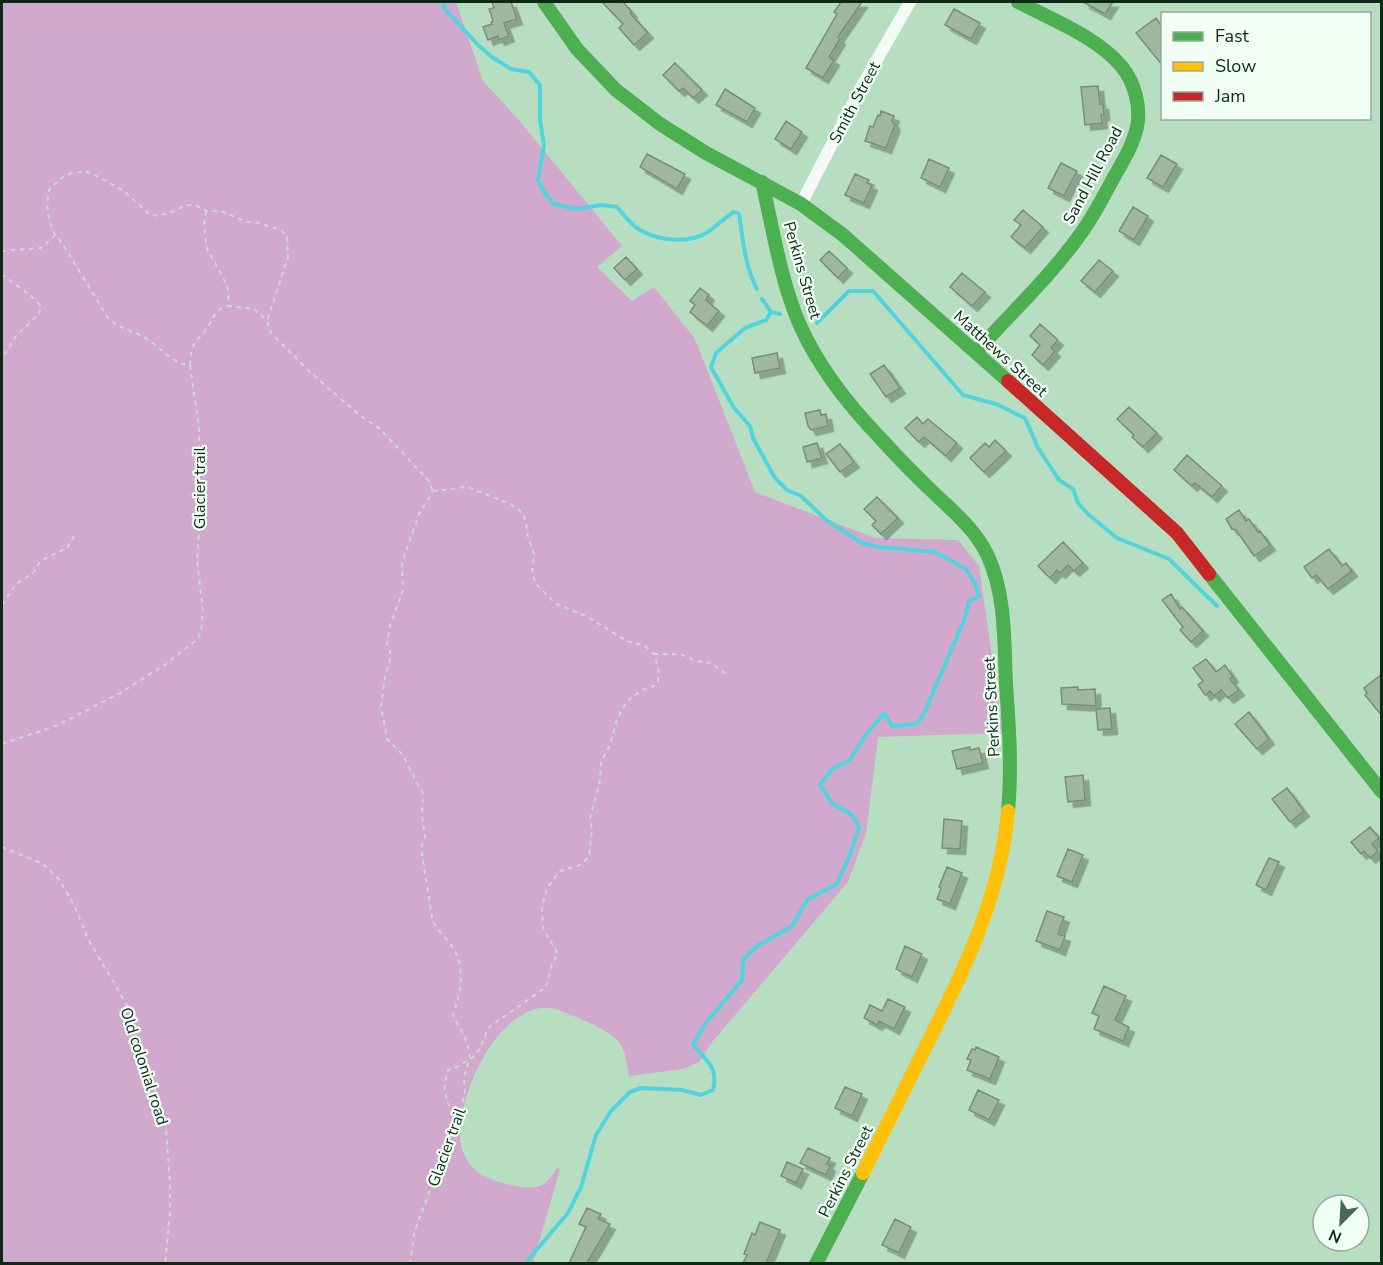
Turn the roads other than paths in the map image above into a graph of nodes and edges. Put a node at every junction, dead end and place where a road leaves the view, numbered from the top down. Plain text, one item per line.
1 (544, 2) edge
2 (910, 2) edge
3 (1018, 2) edge
4 (762, 182) junction
5 (801, 204) junction
6 (976, 352) junction
7 (1382, 792) edge
8 (816, 1263) edge

1 - 4 street, Matthews Street
2 - 5 street, Smith Street
3 - 6 street, Sand Hill Road
4 - 5 street, Matthews Street
4 - 8 street, Perkins Street
5 - 6 street, Matthews Street
6 - 7 street, Matthews Street

